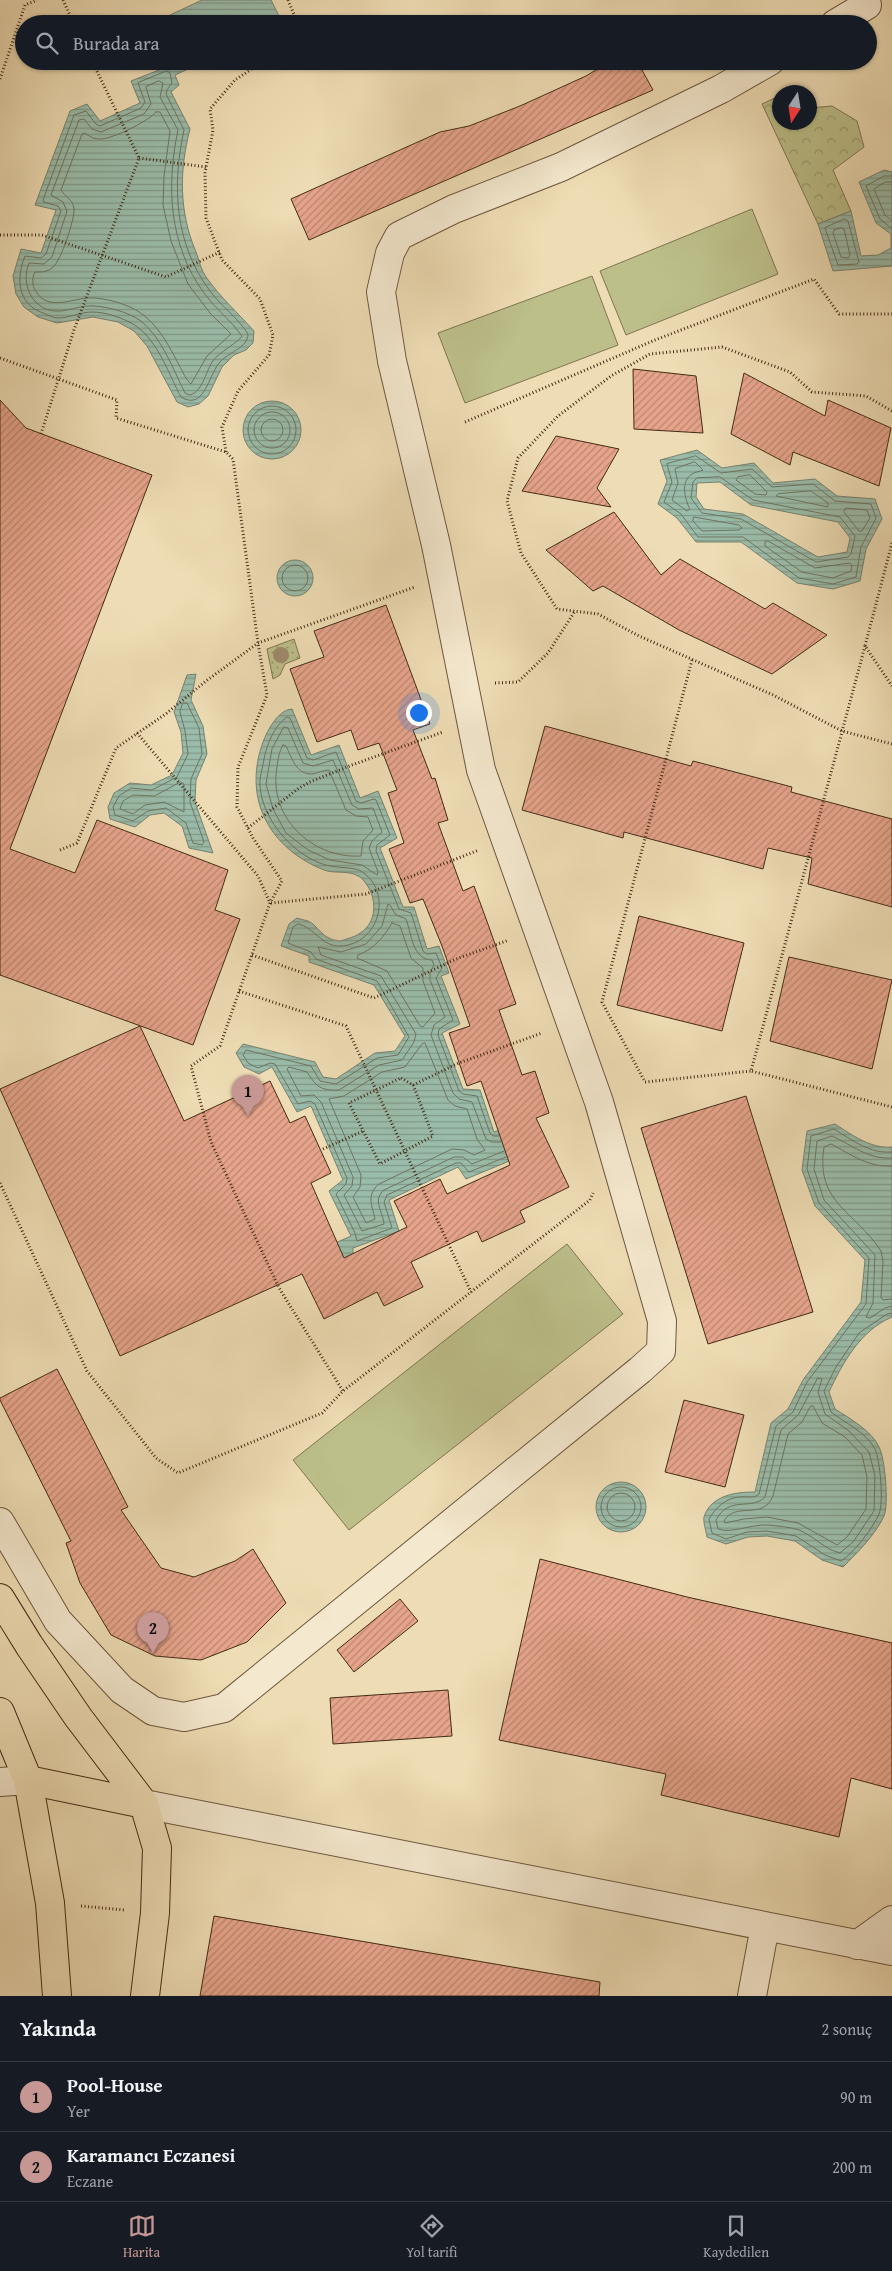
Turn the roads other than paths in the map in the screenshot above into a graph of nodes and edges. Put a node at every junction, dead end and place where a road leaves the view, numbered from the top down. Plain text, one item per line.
1 (867, 5) dead end
2 (850, 15) edge
3 (754, 70) edge
4 (0, 1522) edge
5 (0, 1598) edge
6 (0, 1712) edge
7 (28, 1780) junction
8 (0, 1782) edge
9 (144, 1804) junction
10 (892, 1920) edge
11 (766, 1926) junction
12 (857, 1944) junction
13 (892, 1952) edge
14 (57, 1996) edge
15 (145, 1996) edge
16 (752, 1996) edge

1 - 2 street
3 - 4 street
5 - 9 main road
6 - 7 main road
7 - 8 street
7 - 9 main road
7 - 14 main road
9 - 11 street
9 - 15 main road
10 - 12 street
11 - 12 street
11 - 16 street
12 - 13 street

